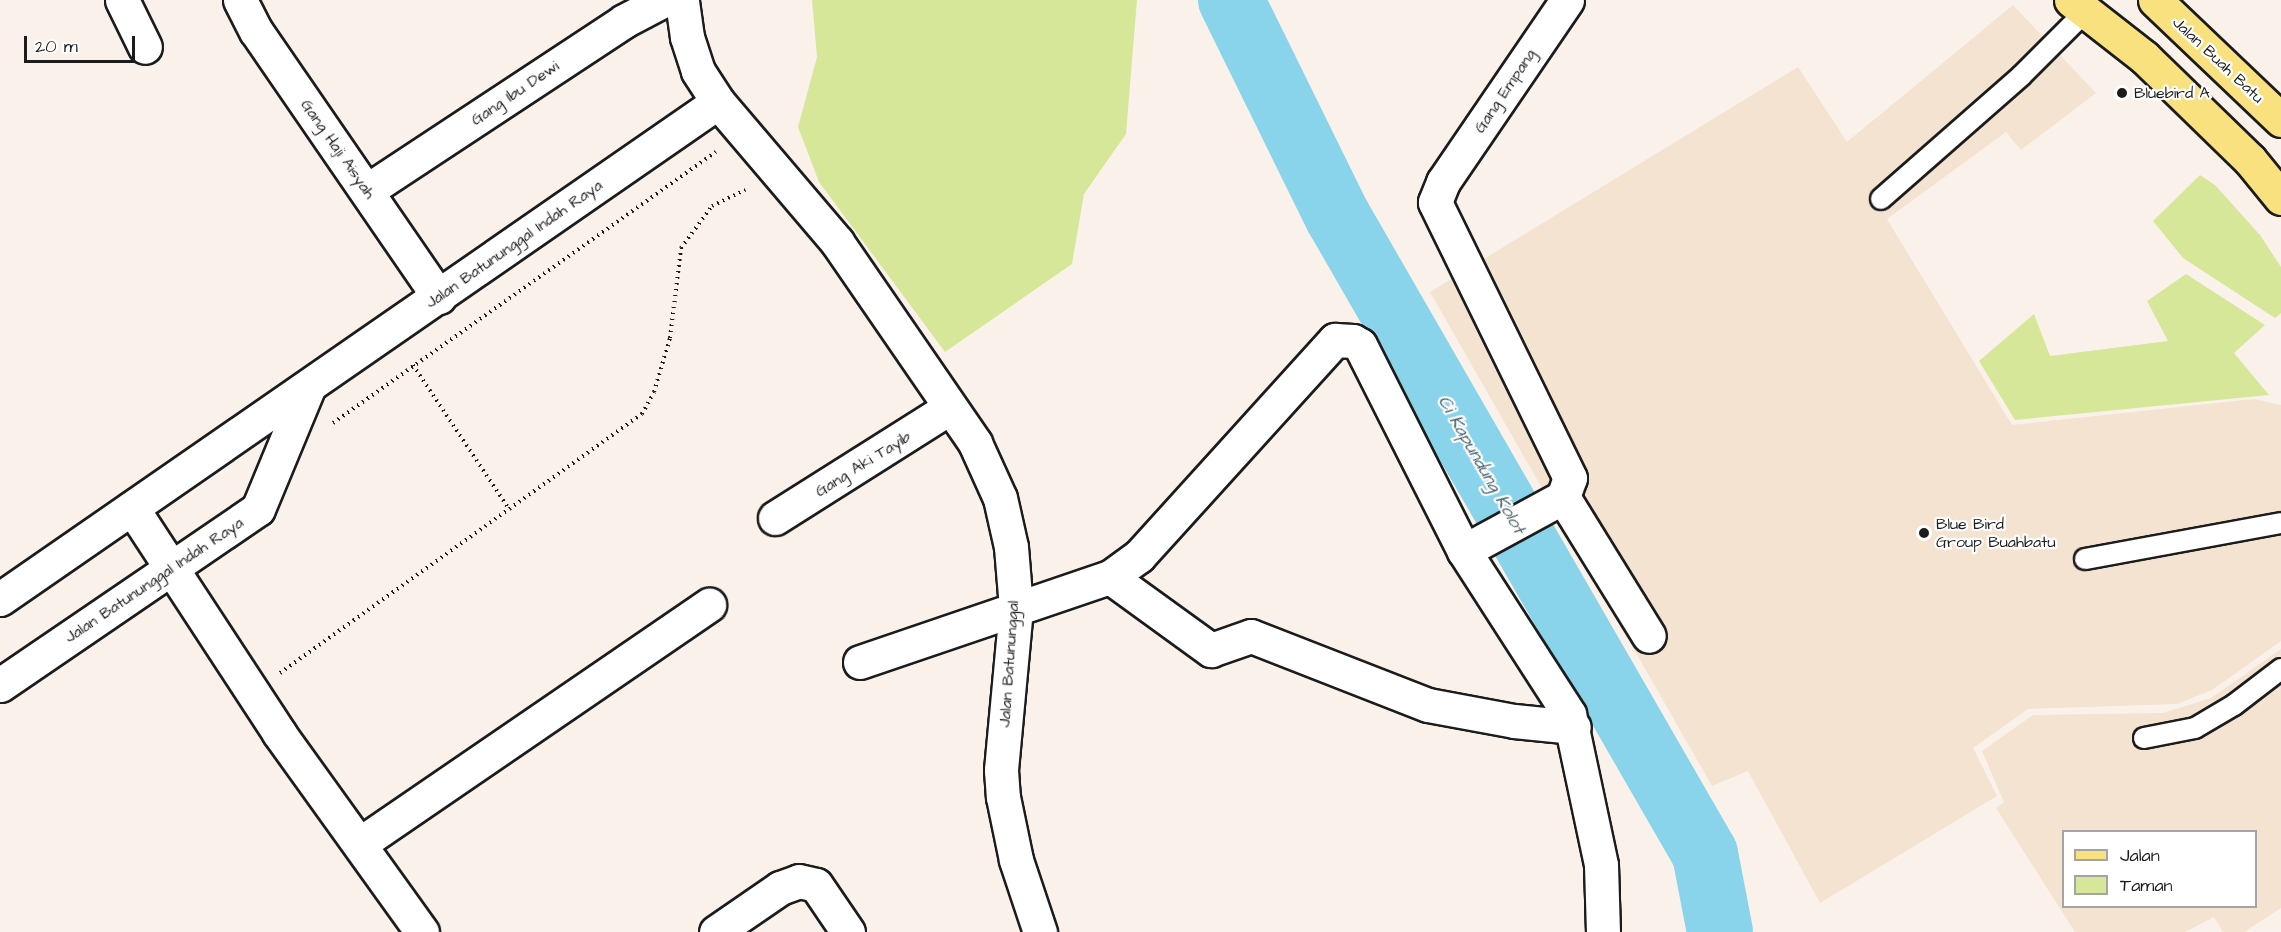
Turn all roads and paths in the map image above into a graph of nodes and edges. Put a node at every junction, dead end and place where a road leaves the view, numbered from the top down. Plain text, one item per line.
1 (122, 0) edge
2 (240, 0) edge
3 (664, 0) edge
4 (682, 0) edge
5 (1567, 0) edge
6 (2155, 0) edge
7 (2078, 6) edge
8 (145, 47) dead end
9 (718, 102) junction
10 (2281, 120) edge
11 (744, 132) junction
12 (780, 173) junction
13 (368, 190) junction
14 (2281, 198) edge
15 (1881, 199) dead end
16 (439, 297) junction
17 (390, 330) junction
18 (412, 364) junction
19 (309, 386) junction
20 (949, 408) junction
21 (327, 427) dead end
22 (1555, 501) junction
23 (132, 508) junction
24 (508, 509) junction
25 (775, 518) dead end
26 (2281, 523) edge
27 (1464, 551) junction
28 (2085, 559) dead end
29 (173, 568) junction
30 (1110, 577) junction
31 (0, 599) edge
32 (709, 605) dead end
33 (1016, 608) junction
34 (1648, 636) dead end
35 (860, 662) dead end
36 (2281, 669) edge
37 (0, 685) edge
38 (255, 691) junction
39 (1571, 720) junction
40 (2144, 738) dead end
41 (360, 843) junction
42 (422, 932) edge
43 (716, 932) edge
44 (848, 932) edge
45 (1040, 932) edge
46 (1603, 932) edge

1 - 8 street
2 - 13 street, Gang Haji Aisyah
3 - 13 street, Gang Ibu Dewi
4 - 9 street
5 - 22 street, Gang Empang
6 - 10 main road, Jalan Buah Batu
7 - 14 main road
7 - 15 lane
9 - 11 street, Jalan Batununggal
9 - 16 street, Jalan Batununggal Indah Raya
11 - 12 street, Jalan Batununggal
11 - 18 path
12 - 20 street, Jalan Batununggal
12 - 24 path
13 - 16 street, Gang Haji Aisyah
16 - 17 street, Jalan Batununggal Indah Raya
17 - 18 path
17 - 19 street, Jalan Batununggal Indah Raya
18 - 21 path
18 - 24 path
19 - 23 street, Jalan Batununggal Indah Raya
19 - 29 street, Jalan Batununggal Indah Raya
20 - 25 street, Gang Aki Tayib
20 - 33 street, Jalan Batununggal
22 - 27 street
22 - 34 street
23 - 29 street
23 - 31 street, Jalan Batununggal Indah Raya
24 - 38 path
26 - 28 lane
27 - 30 street
27 - 39 street
29 - 37 street, Jalan Batununggal Indah Raya
29 - 38 street
30 - 33 street
30 - 39 street
32 - 41 street
33 - 35 street
33 - 45 street, Jalan Batununggal
36 - 40 lane
38 - 41 street
39 - 46 street
41 - 42 street
43 - 44 street

